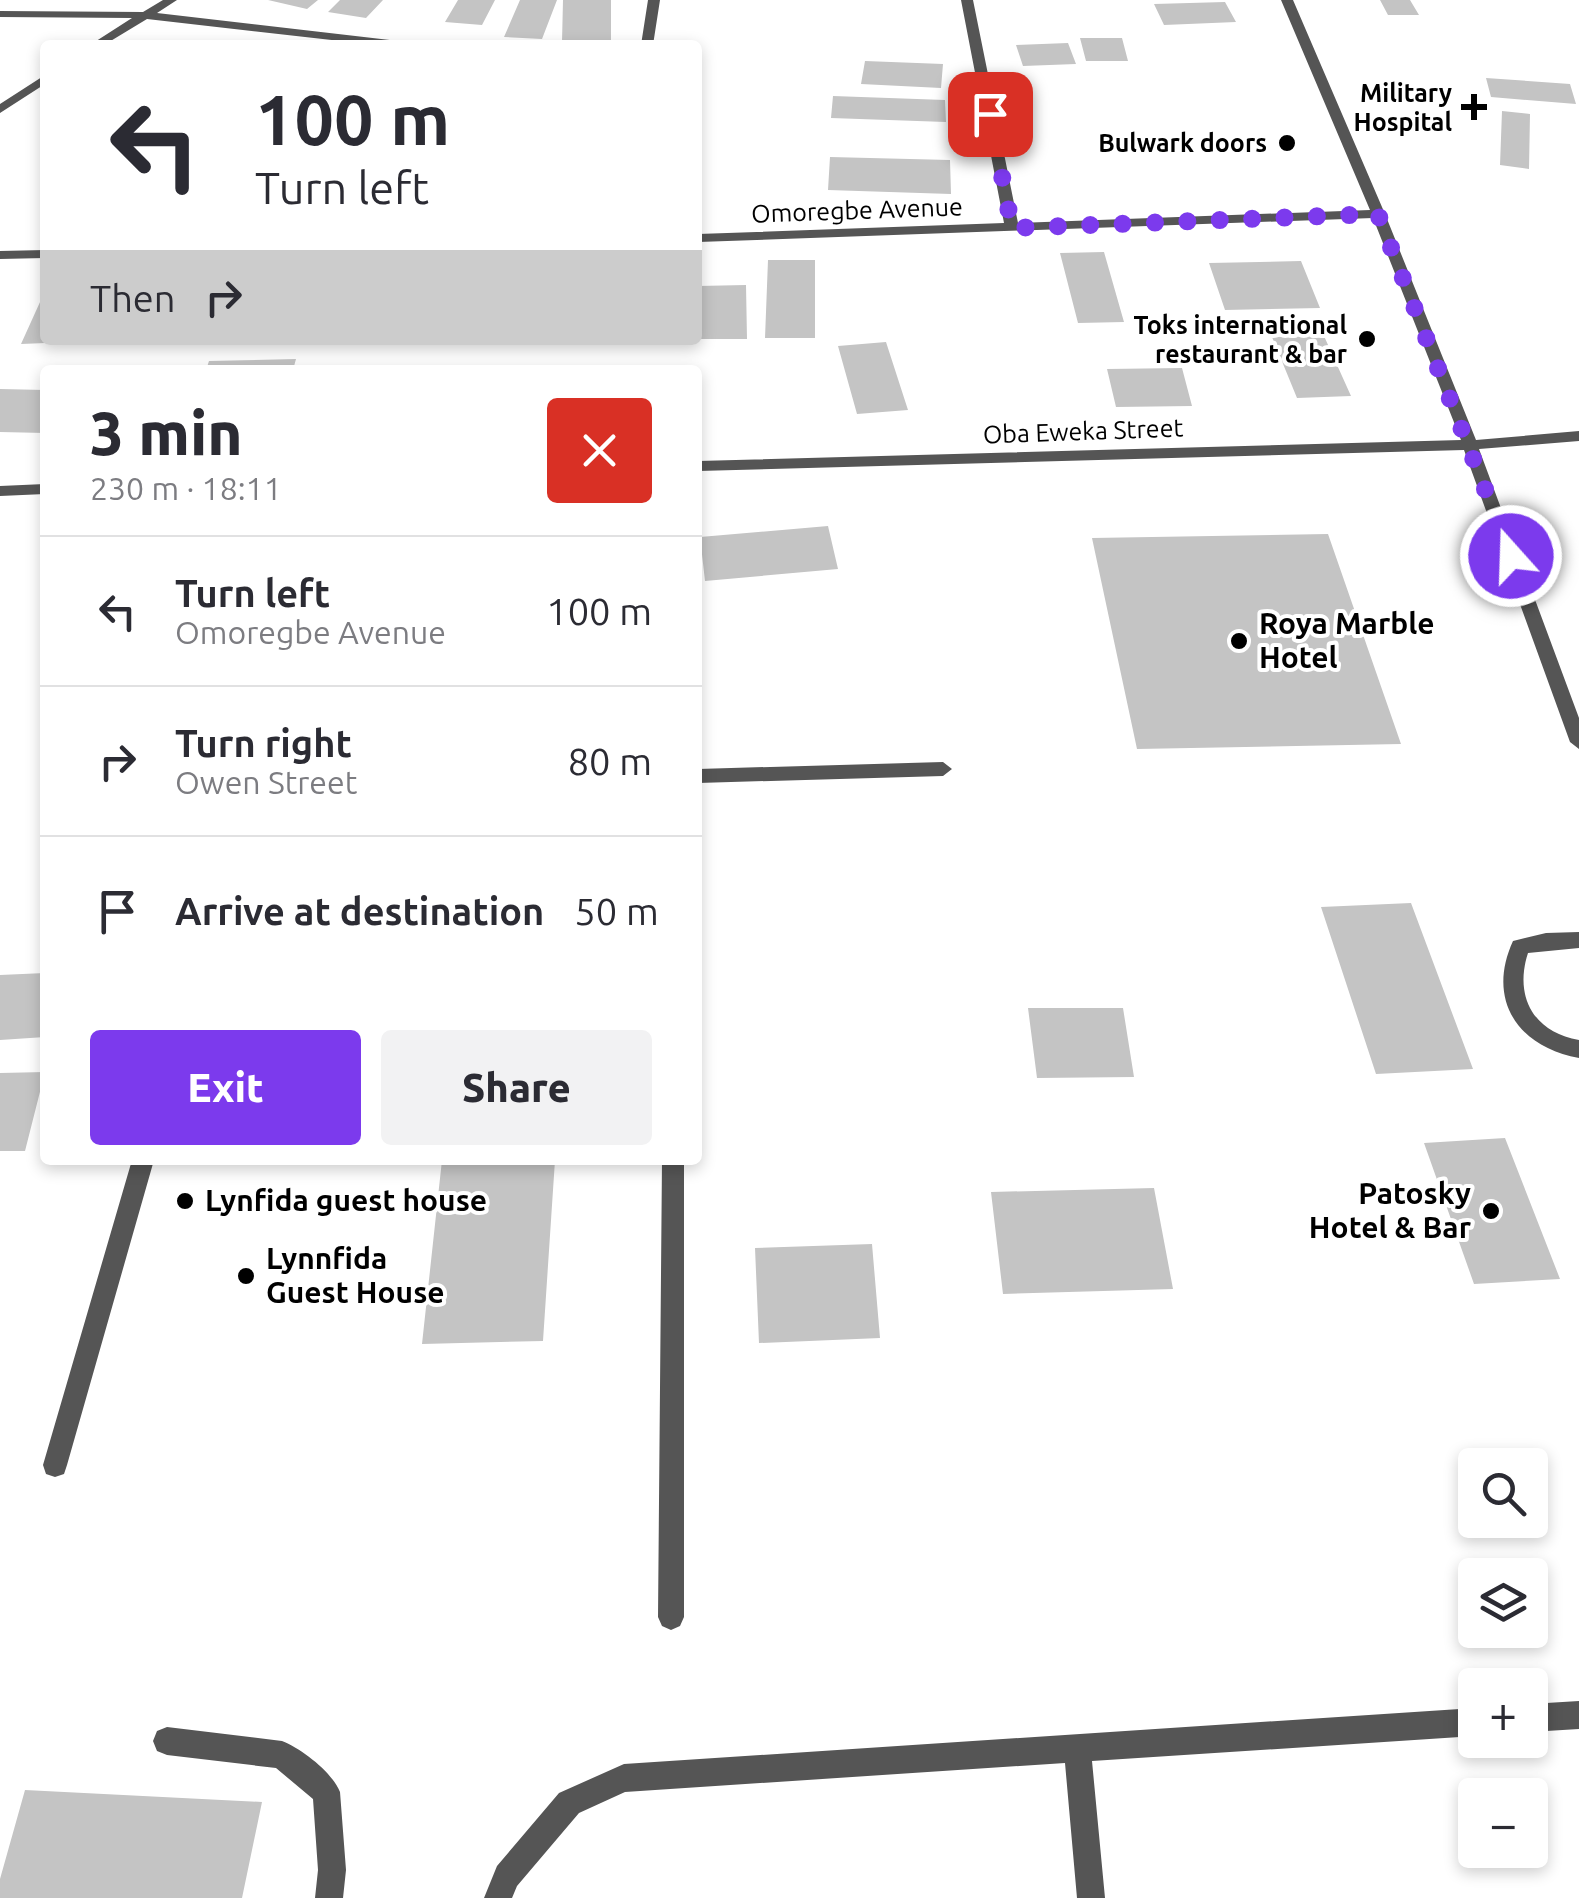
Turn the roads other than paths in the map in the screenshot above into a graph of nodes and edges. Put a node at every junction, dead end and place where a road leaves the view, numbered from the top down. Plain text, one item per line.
1 (171, 0) edge
2 (654, 0) edge
3 (968, 0) edge
4 (1288, 0) edge
5 (0, 14) edge
6 (141, 15) junction
7 (104, 40) edge
8 (363, 40) edge
9 (647, 40) edge
10 (40, 82) edge
11 (0, 108) edge
12 (1378, 214) junction
13 (1012, 228) junction
14 (702, 238) edge
15 (40, 254) edge
16 (0, 255) edge
17 (1579, 436) edge
18 (1470, 445) junction
19 (702, 466) edge
20 (40, 489) edge
21 (0, 491) edge
22 (1579, 742) edge
23 (943, 769) dead end
24 (702, 776) edge
25 (1579, 940) edge
26 (1579, 1049) edge
27 (142, 1165) edge
28 (673, 1165) edge
29 (55, 1465) dead end
30 (671, 1617) dead end
31 (1579, 1715) edge
32 (1548, 1717) edge
33 (1458, 1723) edge
34 (167, 1740) dead end
35 (1076, 1748) junction
36 (330, 1898) edge
37 (498, 1898) edge
38 (1091, 1898) edge

1 - 6 street
2 - 9 street
3 - 13 street
4 - 12 street
5 - 6 street
6 - 7 street
6 - 8 street
10 - 11 street
12 - 13 street, Omoregbe Avenue
12 - 18 street
13 - 14 street, Omoregbe Avenue
15 - 16 street
17 - 18 street, Oba Eweka Street
18 - 19 street, Oba Eweka Street
18 - 22 street
20 - 21 street
23 - 24 street
25 - 26 street
27 - 29 street
28 - 30 street
31 - 32 street
33 - 35 street
34 - 36 street
35 - 37 street
35 - 38 street

